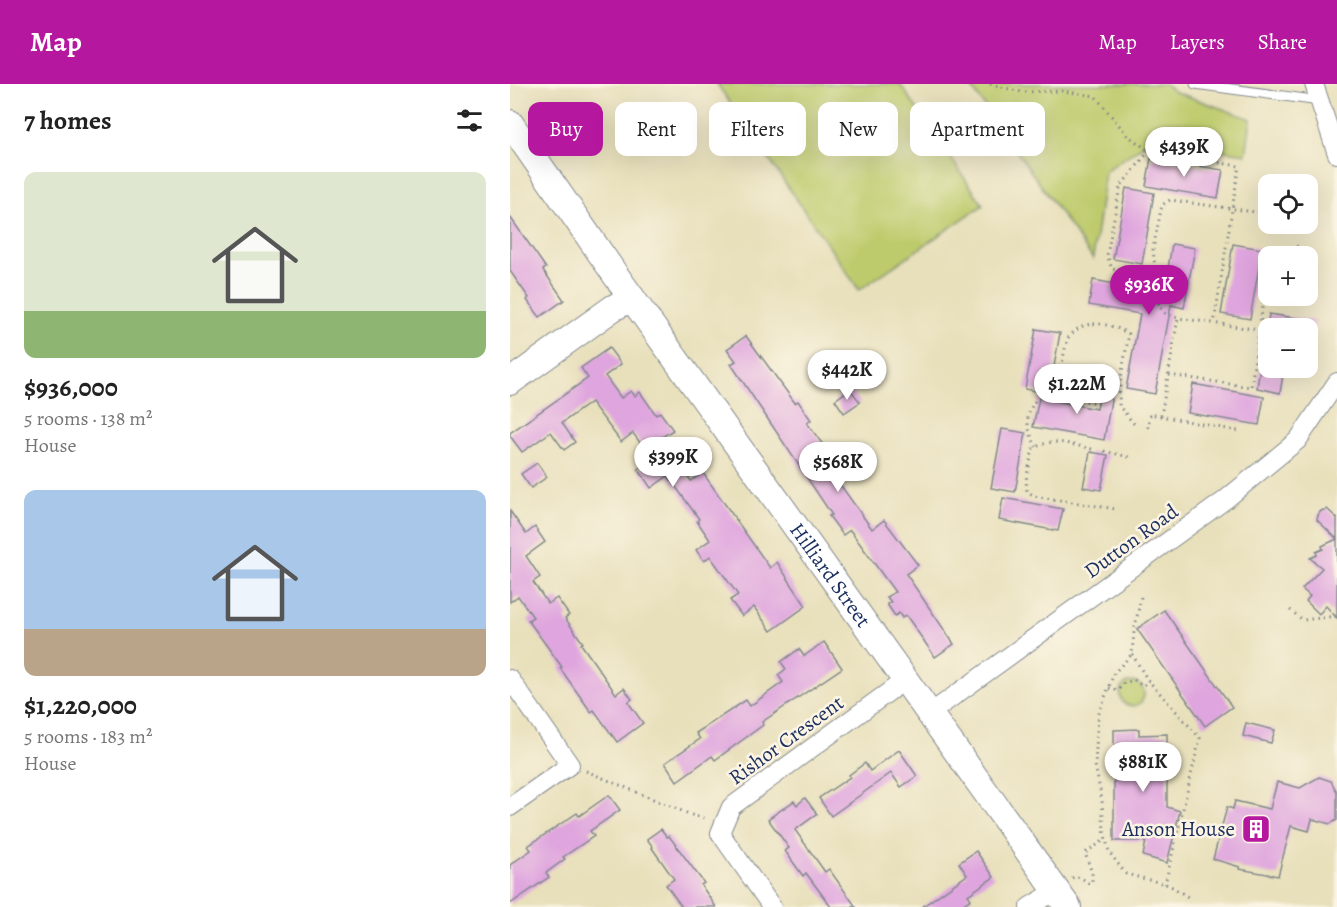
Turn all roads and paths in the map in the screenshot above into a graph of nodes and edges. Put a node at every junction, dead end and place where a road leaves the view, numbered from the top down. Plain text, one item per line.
1 (990, 84) edge
2 (1195, 84) edge
3 (1317, 92) edge
4 (510, 123) edge
5 (1149, 151) junction
6 (1337, 154) edge
7 (1233, 209) junction
8 (1258, 212) edge
9 (1156, 277) junction
10 (632, 298) junction
11 (1178, 318) junction
12 (1214, 323) junction
13 (1258, 330) edge
14 (1258, 343) edge
15 (1168, 375) junction
16 (510, 382) edge
17 (1337, 382) edge
18 (1057, 397) junction
19 (1050, 398) dead end
20 (1035, 401) dead end
21 (1099, 403) dead end
22 (1114, 405) dead end
23 (1119, 406) junction
24 (1161, 416) junction
25 (1135, 425) dead end
26 (1148, 428) dead end
27 (1238, 431) dead end
28 (1036, 447) junction
29 (1092, 449) dead end
30 (1104, 451) dead end
31 (1129, 456) dead end
32 (1116, 509) dead end
33 (1141, 597) dead end
34 (1290, 610) dead end
35 (1337, 616) edge
36 (1132, 654) junction
37 (510, 679) edge
38 (905, 680) junction
39 (1149, 681) junction
40 (1108, 688) junction
41 (929, 714) junction
42 (570, 765) junction
43 (510, 807) edge
44 (725, 821) junction
45 (1106, 839) junction
46 (1165, 884) junction
47 (1065, 892) edge
48 (1188, 897) dead end
49 (772, 907) edge
50 (1029, 907) edge

1 - 5 path
2 - 3 lane
3 - 6 street
4 - 10 street, Hilliard Street
5 - 7 path
5 - 9 path
7 - 8 path
7 - 9 path
7 - 12 path
9 - 11 path
10 - 16 street
10 - 38 street, Hilliard Street
11 - 12 path
11 - 15 path
12 - 13 path
14 - 15 path
15 - 24 path
17 - 41 street, Dutton Road
18 - 19 path
18 - 21 path
18 - 23 path
20 - 28 path
22 - 23 path
23 - 25 path
24 - 26 path
24 - 27 path
28 - 29 path
28 - 32 path
30 - 31 path
33 - 36 path
34 - 35 path
36 - 39 path
36 - 40 path
37 - 42 street
38 - 41 street, Hilliard Street
38 - 44 street, Rishor Crescent
39 - 40 path
39 - 46 path
40 - 45 path
41 - 47 street, Hilliard Street
42 - 43 street
42 - 44 path
44 - 49 street
45 - 46 path
45 - 47 path
46 - 48 path
47 - 50 street

